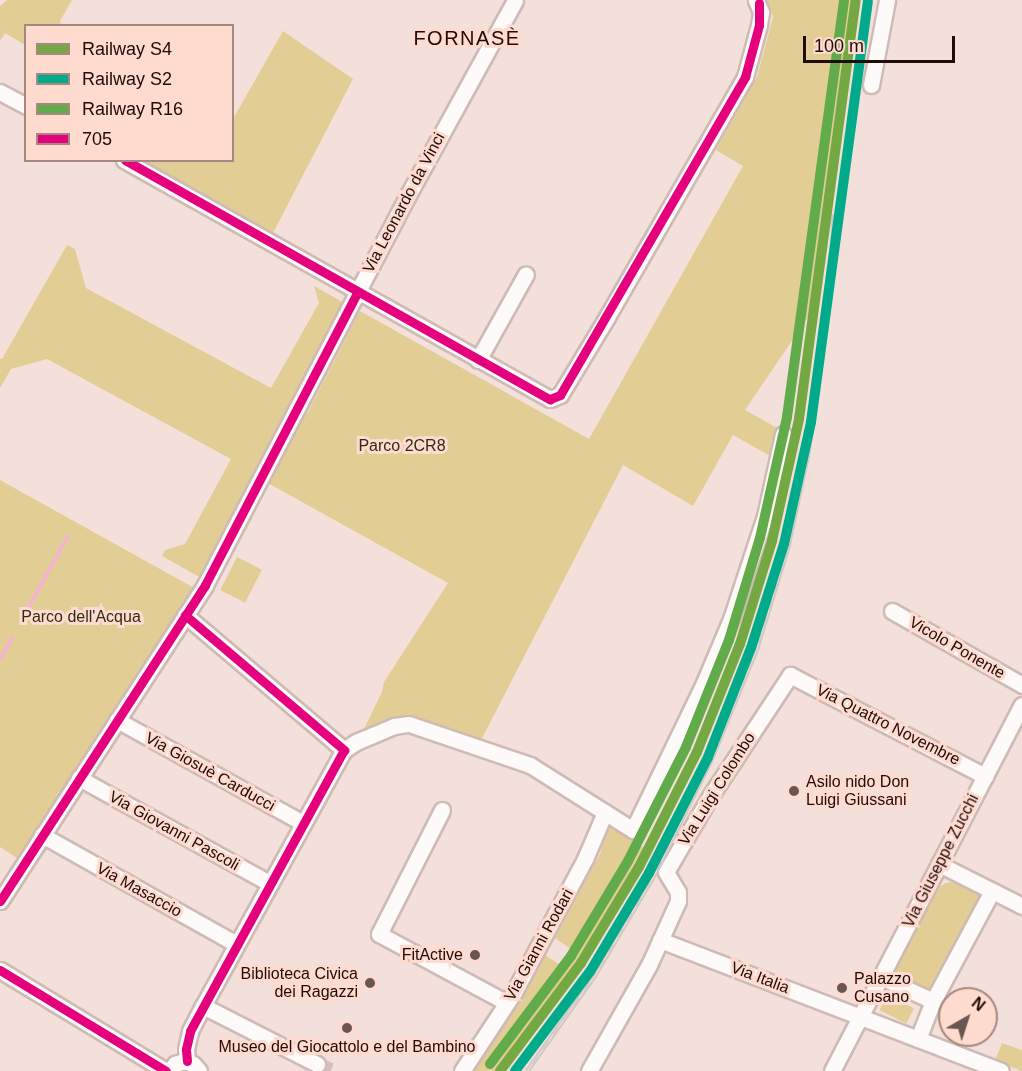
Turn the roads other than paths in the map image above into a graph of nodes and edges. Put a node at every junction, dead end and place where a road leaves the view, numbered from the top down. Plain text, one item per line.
1 (515, 0) edge
2 (887, 0) edge
3 (757, 2) edge
4 (871, 85) dead end
5 (0, 92) edge
6 (24, 105) edge
7 (128, 162) edge
8 (526, 274) dead end
9 (358, 291) junction
10 (478, 360) junction
11 (783, 434) dead end
12 (892, 611) dead end
13 (185, 615) junction
14 (790, 675) joint
15 (1022, 685) edge
16 (1020, 712) edge
17 (117, 720) junction
18 (344, 750) junction
19 (985, 776) junction
20 (80, 778) junction
21 (442, 810) dead end
22 (605, 812) junction
23 (303, 823) junction
24 (42, 836) junction
25 (939, 864) junction
26 (269, 884) junction
27 (992, 891) junction
28 (0, 901) edge
29 (1022, 906) edge
30 (660, 940) junction
31 (236, 944) junction
32 (0, 970) edge
33 (881, 977) junction
34 (933, 1000) junction
35 (507, 1003) junction
36 (203, 1006) junction
37 (860, 1016) junction
38 (918, 1039) junction
39 (317, 1064) tunnel mouth
40 (193, 1066) edge
41 (168, 1071) edge
42 (462, 1071) edge
43 (589, 1071) edge
44 (832, 1071) edge
45 (1001, 1071) edge

1 - 9 street, Via Leonardo da Vinci
2 - 4 street
3 - 10 street
5 - 6 street
7 - 9 street
8 - 10 street
9 - 10 street
9 - 13 street, Via Leonardo da Vinci
11 - 22 street
12 - 15 street, Vicolo Ponente
13 - 17 street, Via Leonardo da Vinci
13 - 18 street
14 - 19 street, Via Quattro Novembre
14 - 30 street, Via Luigi Colombo
16 - 19 street, Via Giuseppe Zucchi
17 - 20 street, Via Leonardo da Vinci
17 - 23 street, Via Giosuè Carducci
18 - 22 street
18 - 23 street
19 - 25 street, Via Giuseppe Zucchi
20 - 24 street, Via Leonardo da Vinci
20 - 26 street, Via Giovanni Pascoli
21 - 35 street
22 - 35 street, Via Gianni Rodari
23 - 26 street
24 - 28 street, Via Leonardo da Vinci
24 - 31 street, Via Masaccio
25 - 27 street
25 - 33 street, Via Giuseppe Zucchi
26 - 31 street
27 - 29 street
27 - 34 street
30 - 37 street, Via Italia
30 - 43 street
31 - 36 street
32 - 41 street
33 - 34 street
33 - 37 street, Via Giuseppe Zucchi
34 - 38 street
35 - 42 street, Via Gianni Rodari
36 - 39 street
36 - 40 street
37 - 38 street, Via Italia
37 - 44 street, Via Giuseppe Zucchi
38 - 45 street, Via Italia
40 - 41 street

